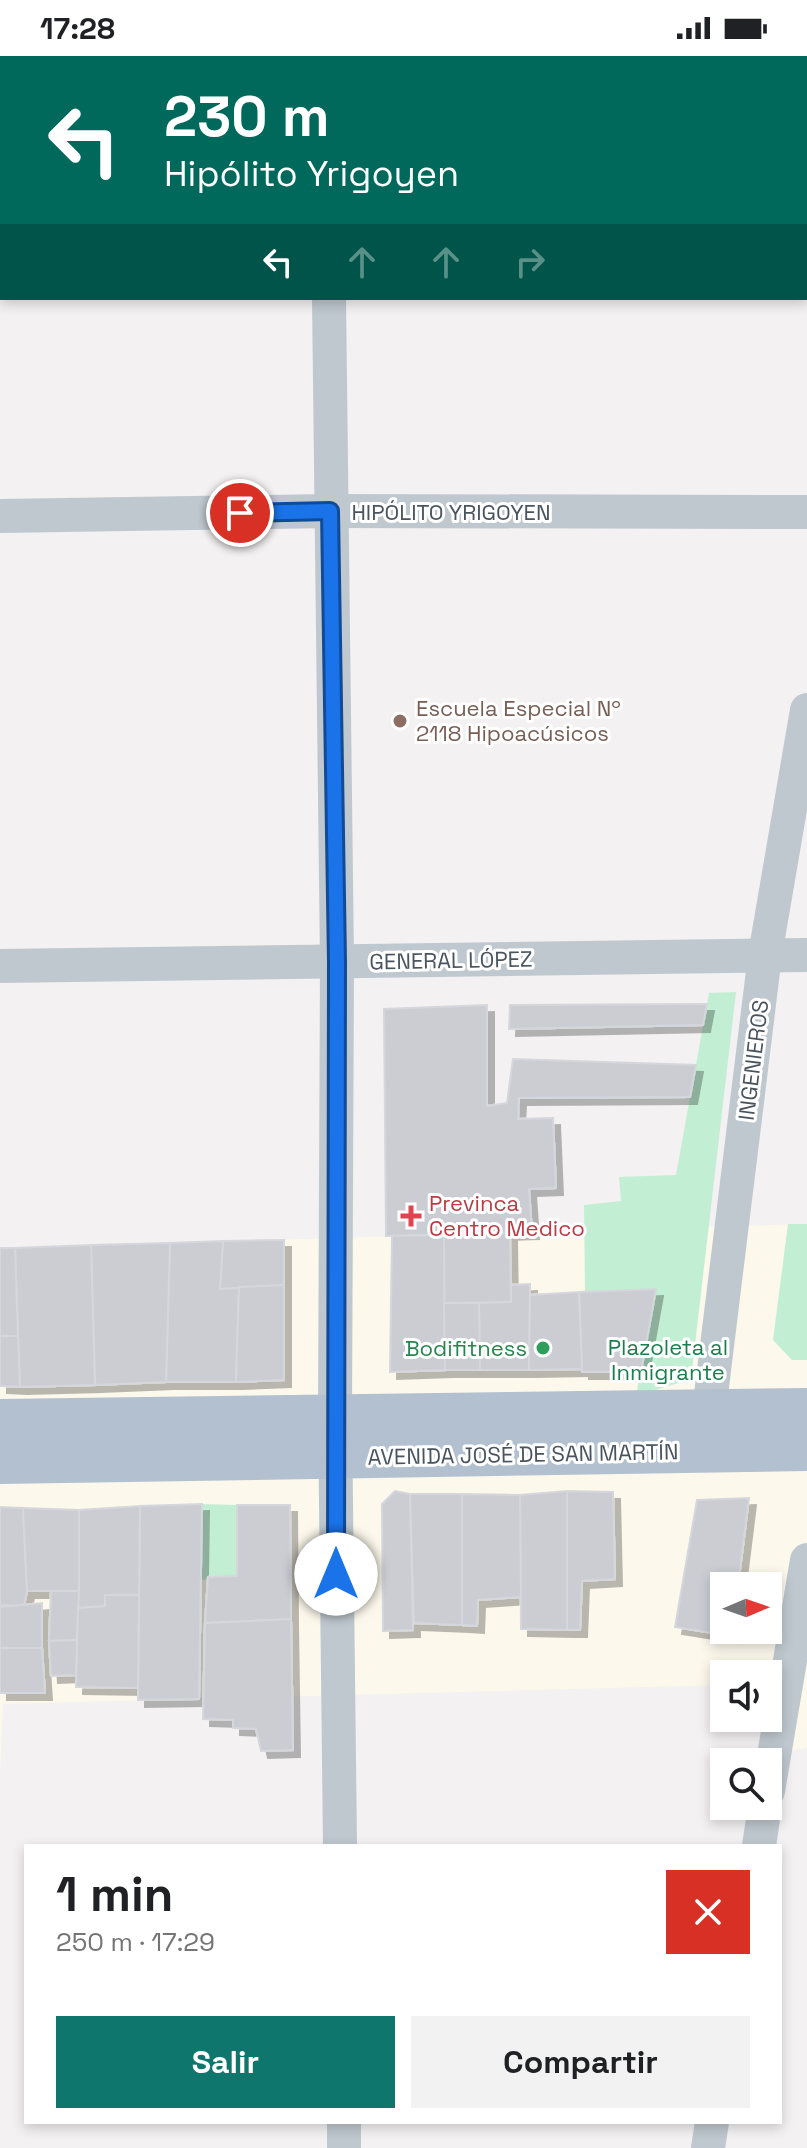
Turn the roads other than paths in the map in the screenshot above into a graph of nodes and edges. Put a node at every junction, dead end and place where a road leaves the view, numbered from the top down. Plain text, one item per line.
1 (329, 300) edge
2 (330, 511) junction
3 (807, 512) edge
4 (0, 516) edge
5 (807, 710) edge
6 (765, 955) junction
7 (807, 955) edge
8 (337, 962) junction
9 (0, 966) edge
10 (807, 1410) edge
11 (709, 1411) junction
12 (0, 1421) edge
13 (335, 1436) junction
14 (807, 1449) edge
15 (0, 1462) edge
16 (807, 1560) edge
17 (775, 1748) edge
18 (763, 1820) edge
19 (340, 1844) edge
20 (759, 1844) edge
21 (344, 2124) edge
22 (712, 2124) edge
23 (344, 2148) edge
24 (708, 2148) edge

1 - 2 street
2 - 3 street, HIPÓLITO YRIGOYEN
2 - 4 street, HIPÓLITO YRIGOYEN
2 - 8 street
5 - 6 street, INGENIEROS
6 - 7 street, GENERAL LÓPEZ
6 - 8 street, GENERAL LÓPEZ
6 - 11 street, INGENIEROS
8 - 9 street, GENERAL LÓPEZ
8 - 13 street
10 - 11 main road, AVENIDA JOSÉ DE SAN MARTÍN
11 - 13 main road, AVENIDA JOSÉ DE SAN MARTÍN
12 - 13 main road, AVENIDA JOSÉ DE SAN MARTÍN
13 - 14 main road, AVENIDA JOSÉ DE SAN MARTÍN
13 - 15 main road, AVENIDA JOSÉ DE SAN MARTÍN
13 - 19 street
16 - 17 street
18 - 20 street
21 - 23 street
22 - 24 street

